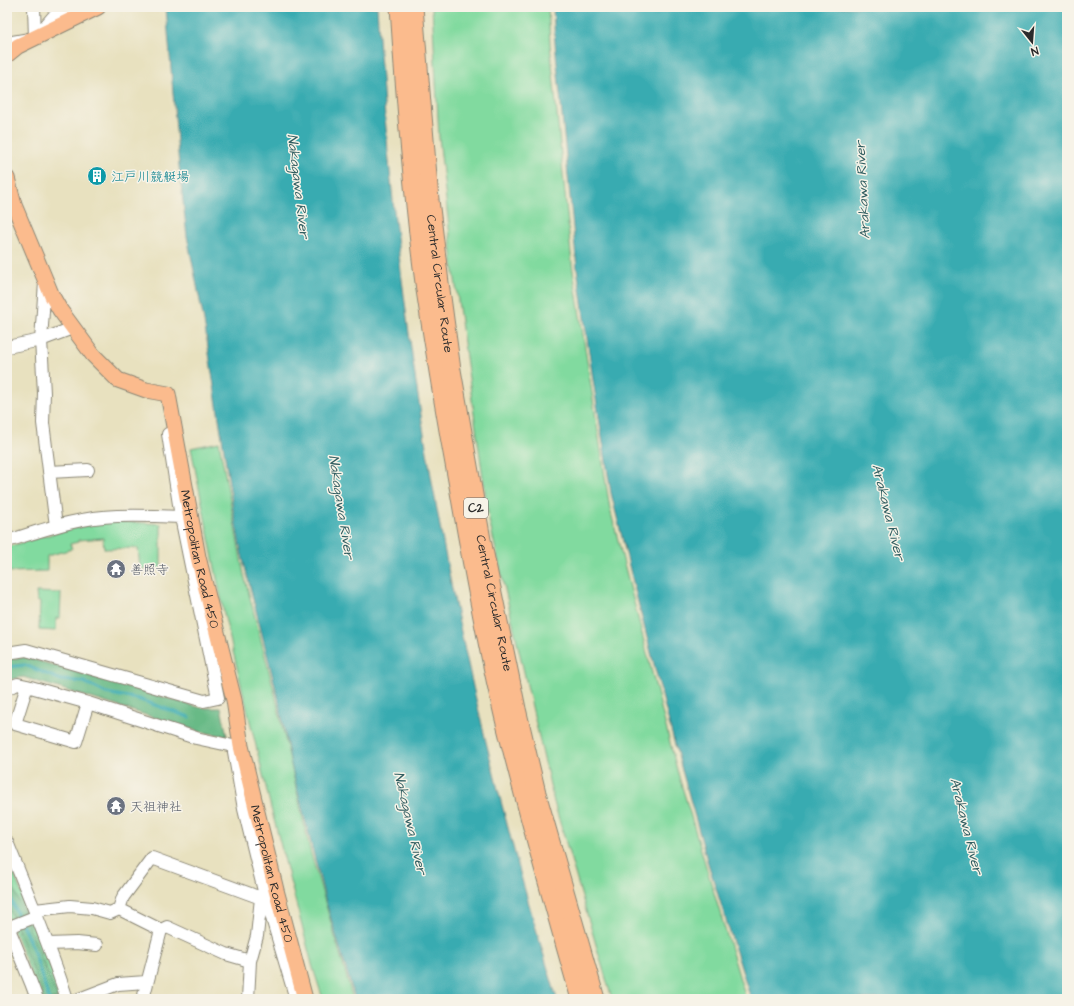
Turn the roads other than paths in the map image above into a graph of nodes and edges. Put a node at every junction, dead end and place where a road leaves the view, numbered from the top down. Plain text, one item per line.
1 (34, 7) edge
2 (70, 7) edge
3 (98, 7) edge
4 (400, 7) edge
5 (414, 7) edge
6 (35, 38) junction
7 (7, 43) edge
8 (7, 55) edge
9 (7, 178) edge
10 (45, 281) junction
11 (73, 328) junction
12 (41, 340) junction
13 (7, 347) edge
14 (162, 392) junction
15 (88, 470) dead end
16 (49, 472) junction
17 (181, 517) junction
18 (56, 526) junction
19 (7, 541) edge
20 (198, 578) junction
21 (7, 653) edge
22 (27, 686) junction
23 (7, 688) edge
24 (88, 704) junction
25 (237, 746) junction
26 (7, 842) edge
27 (262, 894) junction
28 (119, 910) junction
29 (34, 915) junction
30 (10, 926) edge
31 (161, 930) junction
32 (48, 944) junction
33 (97, 945) dead end
34 (250, 961) junction
35 (146, 982) junction
36 (37, 999) edge
37 (67, 999) edge
38 (79, 999) edge
39 (143, 999) edge
40 (248, 999) edge
41 (296, 999) edge
42 (305, 999) edge
43 (580, 999) edge
44 (596, 999) edge

1 - 6 street
2 - 6 street
3 - 6 main road
4 - 43 highway, Central Circular Route / C2
5 - 44 highway, Central Circular Route / C2
6 - 7 street
6 - 8 main road
9 - 10 main road
10 - 11 main road
10 - 12 street
11 - 12 street
11 - 14 main road
12 - 13 street
12 - 16 street
14 - 17 street
14 - 20 main road, Metropolitan Road 450
15 - 16 street
16 - 18 street
17 - 18 street
17 - 20 street
18 - 19 street
20 - 21 street
20 - 25 main road, Metropolitan Road 450
22 - 23 street
22 - 24 street
22 - 24 street
24 - 25 street
25 - 27 street
25 - 42 main road, Metropolitan Road 450
26 - 29 street
27 - 28 street
27 - 34 street
27 - 41 street
28 - 29 street
28 - 31 street
29 - 30 street
29 - 32 street
30 - 36 street
31 - 34 street
31 - 35 street
32 - 33 street
32 - 37 street
34 - 40 street
35 - 38 street
35 - 39 street

